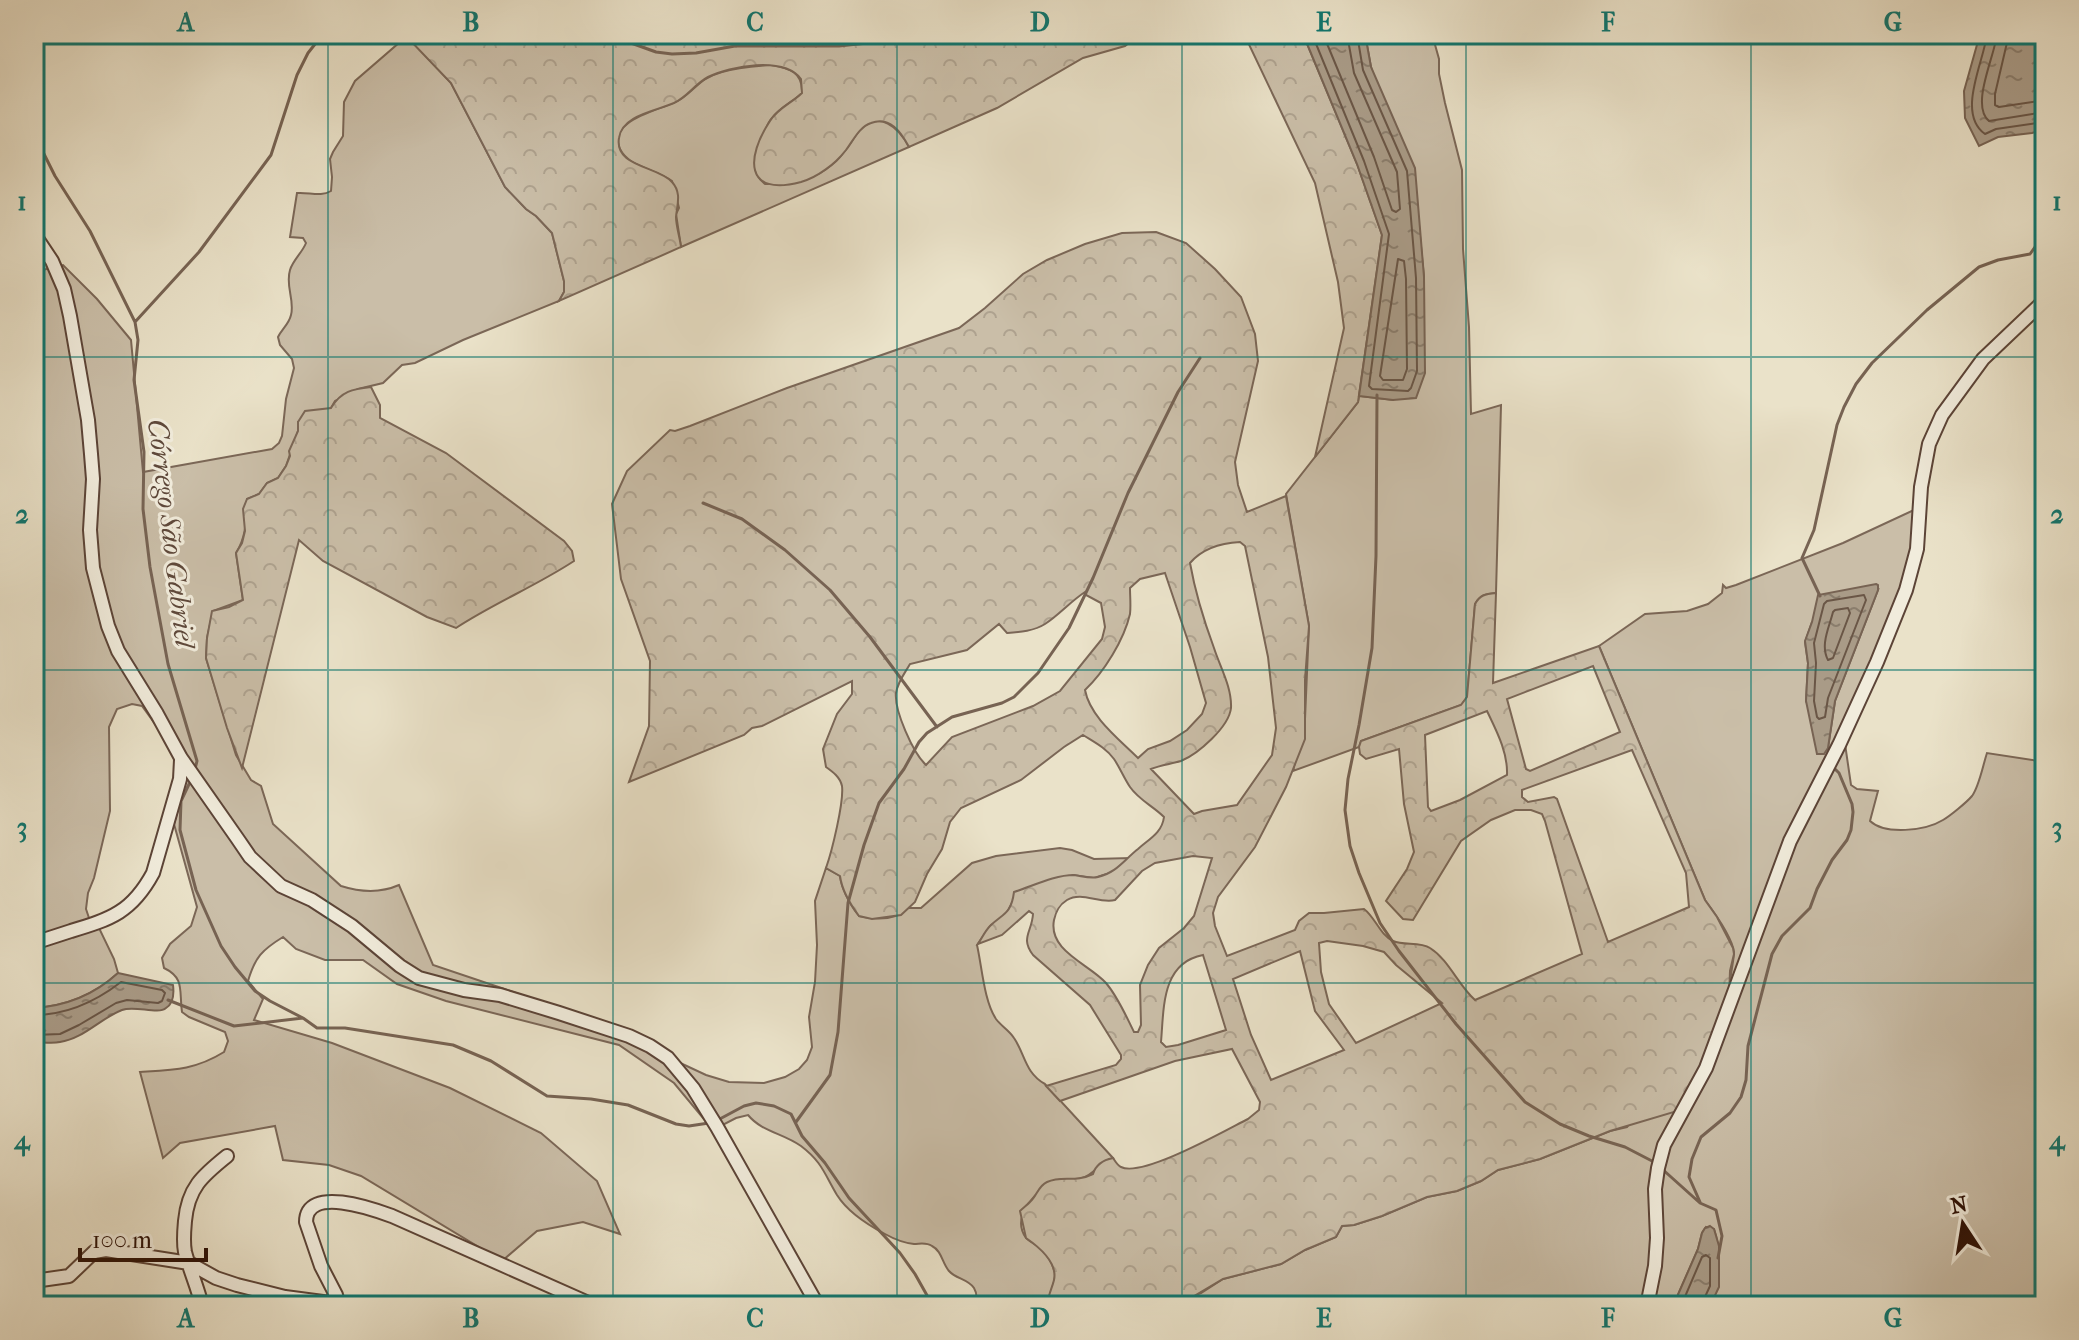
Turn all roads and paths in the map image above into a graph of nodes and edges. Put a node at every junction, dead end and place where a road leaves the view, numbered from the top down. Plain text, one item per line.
1 (36, 237) edge
2 (2045, 300) edge
3 (181, 758) junction
4 (34, 943) edge
5 (227, 1156) dead end
6 (189, 1263) junction
7 (34, 1281) edge
8 (339, 1305) edge
9 (202, 1306) edge
10 (595, 1306) edge
11 (818, 1306) edge
12 (1647, 1306) edge

1 - 3 street
2 - 12 street
3 - 4 street
3 - 11 street
5 - 6 street
6 - 7 street
6 - 8 street
6 - 9 street
8 - 10 street

